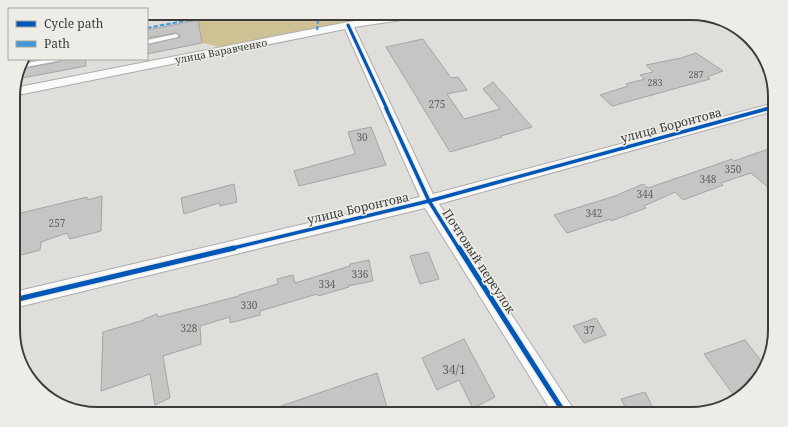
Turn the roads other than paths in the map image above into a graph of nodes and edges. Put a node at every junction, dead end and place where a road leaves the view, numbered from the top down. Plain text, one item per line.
1 (377, 20) edge
2 (348, 24) junction
3 (176, 36) dead end
4 (148, 42) edge
5 (53, 60) edge
6 (28, 65) edge
7 (20, 91) edge
8 (768, 109) edge
9 (430, 201) junction
10 (20, 299) edge
11 (561, 407) edge

1 - 2 street, улица Варавченко
2 - 7 street, улица Варавченко
2 - 9 street, Почтовый переулок
3 - 4 lane
5 - 6 lane
8 - 9 street, улица Боронтова
9 - 10 street, улица Боронтова
9 - 11 street, Почтовый переулок

